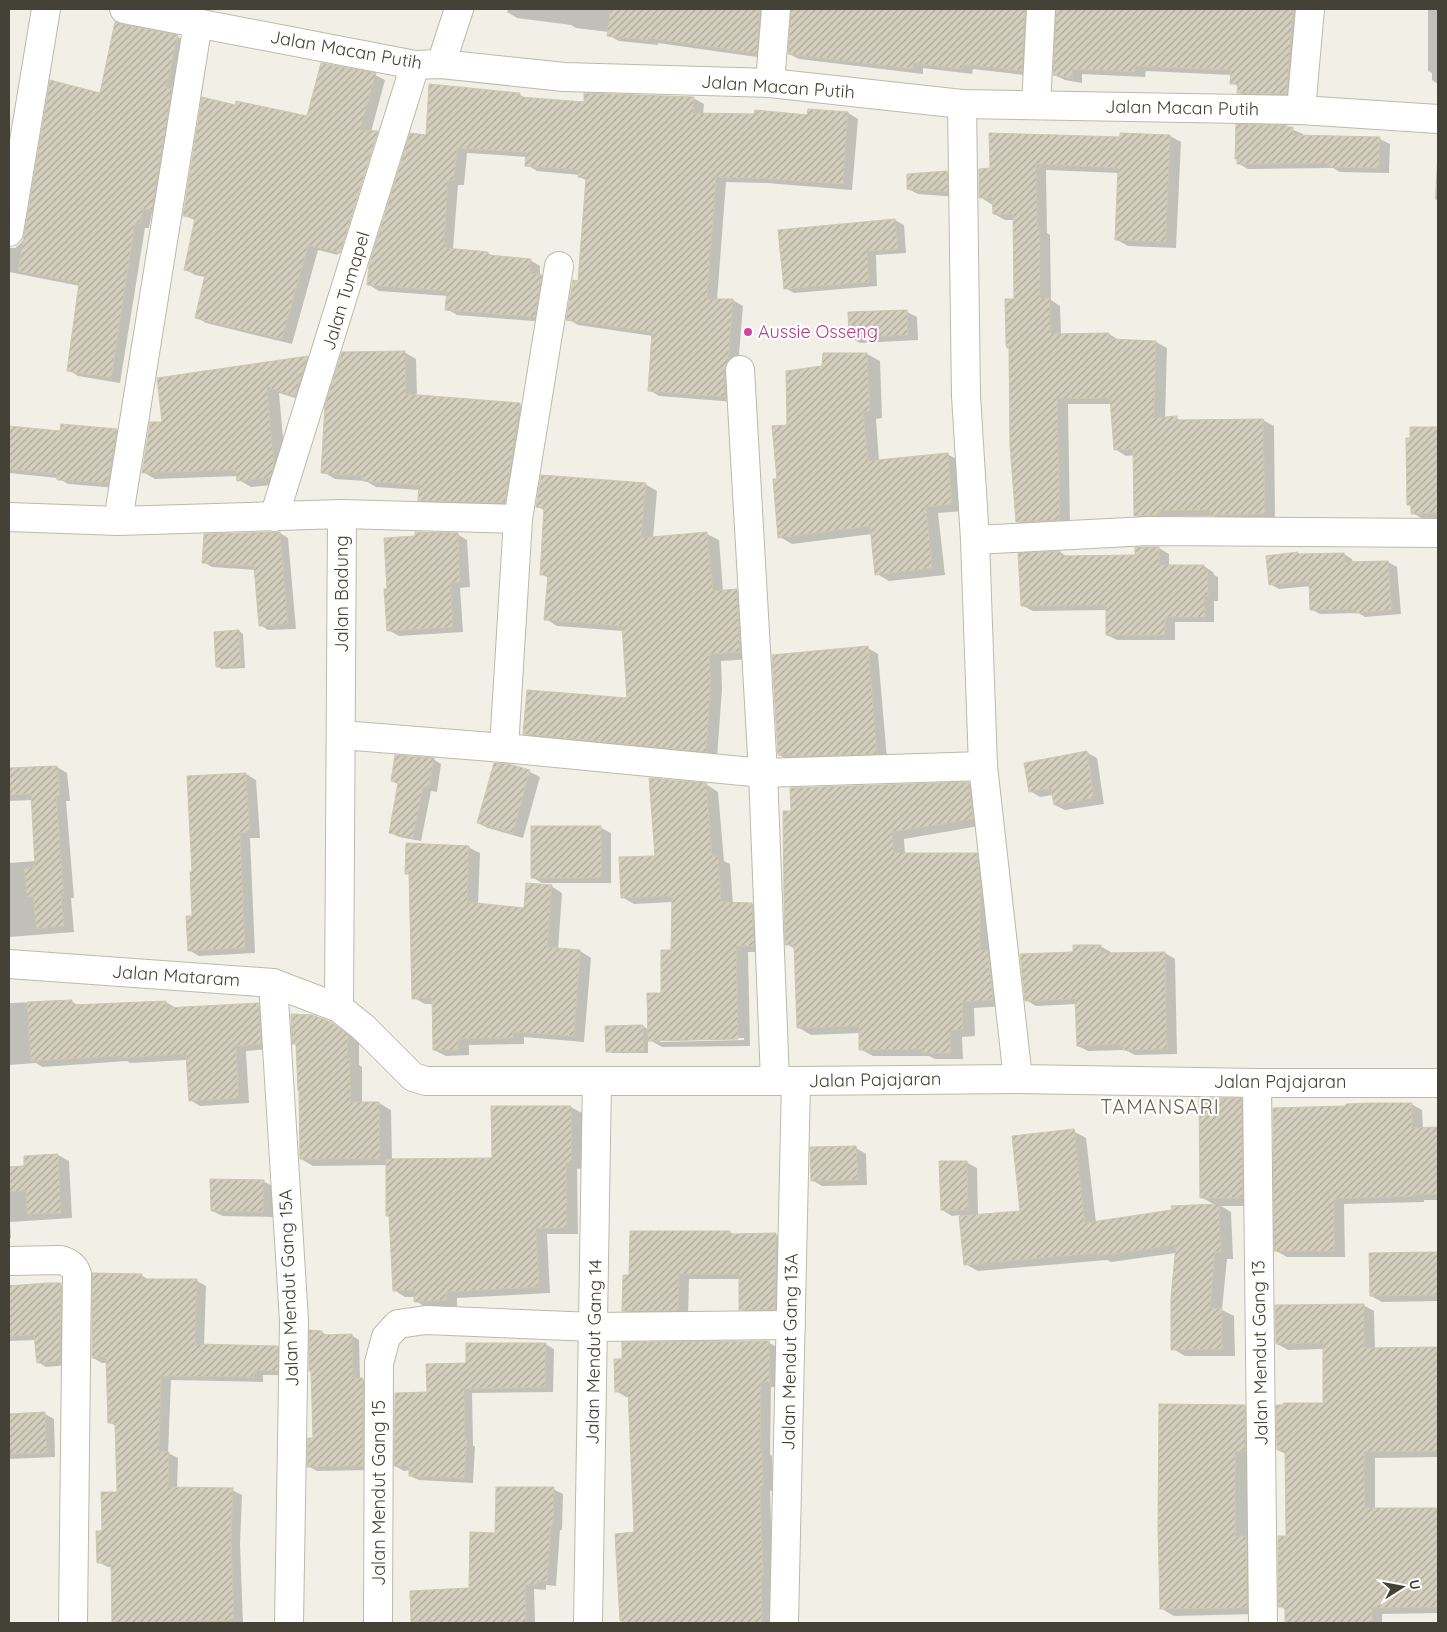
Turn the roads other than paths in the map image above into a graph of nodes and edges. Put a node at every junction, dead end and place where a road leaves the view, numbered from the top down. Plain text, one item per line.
1 (46, 9) edge
2 (124, 9) edge
3 (459, 9) edge
4 (776, 9) edge
5 (1041, 9) edge
6 (1310, 9) edge
7 (198, 23) junction
8 (428, 64) junction
9 (770, 83) junction
10 (962, 104) junction
11 (1036, 105) junction
12 (1301, 110) junction
13 (1438, 119) edge
14 (9, 232) edge
15 (559, 266) dead end
16 (740, 370) dead end
17 (342, 514) junction
18 (9, 517) edge
19 (274, 517) junction
20 (518, 519) junction
21 (118, 521) junction
22 (1438, 533) edge
23 (975, 540) junction
24 (342, 735) junction
25 (504, 748) junction
26 (982, 766) junction
27 (763, 773) junction
28 (9, 964) edge
29 (273, 983) junction
30 (339, 1008) junction
31 (1018, 1079) junction
32 (597, 1081) junction
33 (786, 1081) junction
34 (1257, 1082) junction
35 (1438, 1083) edge
36 (9, 1261) edge
37 (790, 1325) junction
38 (594, 1326) junction
39 (73, 1623) edge
40 (290, 1623) edge
41 (378, 1623) edge
42 (588, 1623) edge
43 (784, 1623) edge
44 (1263, 1623) edge

1 - 14 street
2 - 7 street, Jalan Macan Putih
3 - 8 street, Jalan Tumapel
4 - 9 street
5 - 11 street
6 - 12 street
7 - 8 street, Jalan Macan Putih
7 - 21 street
8 - 9 street, Jalan Macan Putih
8 - 19 street, Jalan Tumapel
9 - 10 street, Jalan Macan Putih
10 - 11 street, Jalan Macan Putih
10 - 23 street
11 - 12 street, Jalan Macan Putih
12 - 13 street, Jalan Macan Putih
15 - 20 street
16 - 27 street, Jalan Mendut Gang 13A
17 - 19 street, Jalan Badung
17 - 20 street
17 - 24 street, Jalan Badung
18 - 21 street, Jalan Badung
19 - 21 street, Jalan Badung
20 - 25 street
22 - 23 street
23 - 26 street
24 - 25 street
24 - 30 street, Jalan Badung
25 - 27 street
26 - 27 street
26 - 31 street
27 - 33 street, Jalan Mendut Gang 13A
28 - 29 street, Jalan Mataram
29 - 30 street, Jalan Mataram
29 - 40 street, Jalan Mendut Gang 15A
30 - 32 street, Jalan Pajajaran
31 - 33 street, Jalan Pajajaran
31 - 34 street, Jalan Pajajaran
32 - 33 street, Jalan Pajajaran
32 - 38 street, Jalan Mendut Gang 14
33 - 37 street, Jalan Mendut Gang 13A
34 - 35 street, Jalan Pajajaran
34 - 44 street, Jalan Mendut Gang 13
36 - 39 street
37 - 38 street, Jalan Mendut Gang 15
37 - 43 street, Jalan Mendut Gang 13A
38 - 41 street, Jalan Mendut Gang 15
38 - 42 street, Jalan Mendut Gang 14

